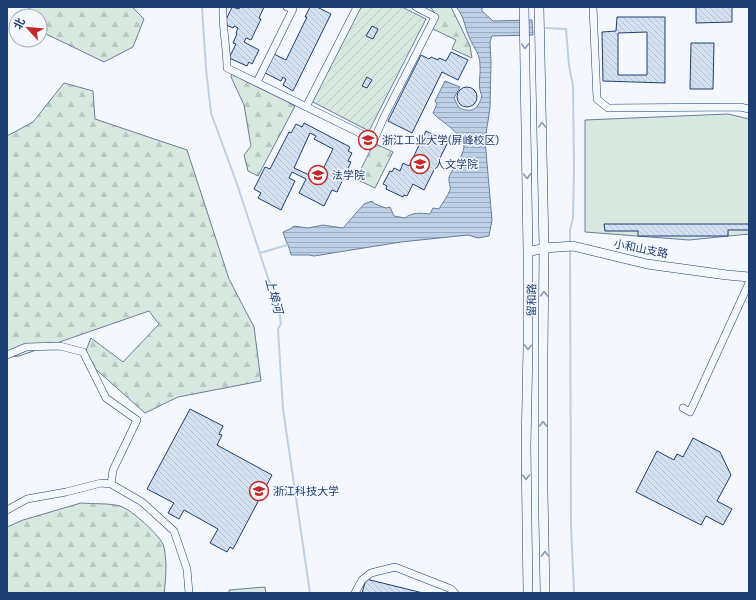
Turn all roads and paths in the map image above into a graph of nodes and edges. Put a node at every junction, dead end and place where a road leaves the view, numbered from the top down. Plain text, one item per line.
1 (223, 7) edge
2 (287, 7) edge
3 (357, 7) edge
4 (416, 7) edge
5 (524, 7) edge
6 (539, 7) edge
7 (593, 7) edge
8 (257, 82) junction
9 (306, 106) junction
10 (749, 109) edge
11 (544, 248) junction
12 (528, 252) junction
13 (749, 277) edge
14 (749, 283) edge
15 (7, 355) edge
16 (684, 408) dead end
17 (111, 484) junction
18 (7, 510) edge
19 (189, 593) edge
20 (355, 593) edge
21 (455, 593) edge
22 (528, 593) edge
23 (545, 593) edge

1 - 8 street
2 - 8 street
3 - 9 street
4 - 9 street
5 -> 12 main road, 留和路
11 -> 6 main road, 留和路
7 - 10 street
8 - 9 street
11 - 12 main road, 小和山支路
11 - 13 main road, 小和山支路
23 -> 11 main road, 留和路
12 -> 22 main road, 留和路
14 - 16 street
15 - 17 street
17 - 18 street
17 - 19 street
20 - 21 street

